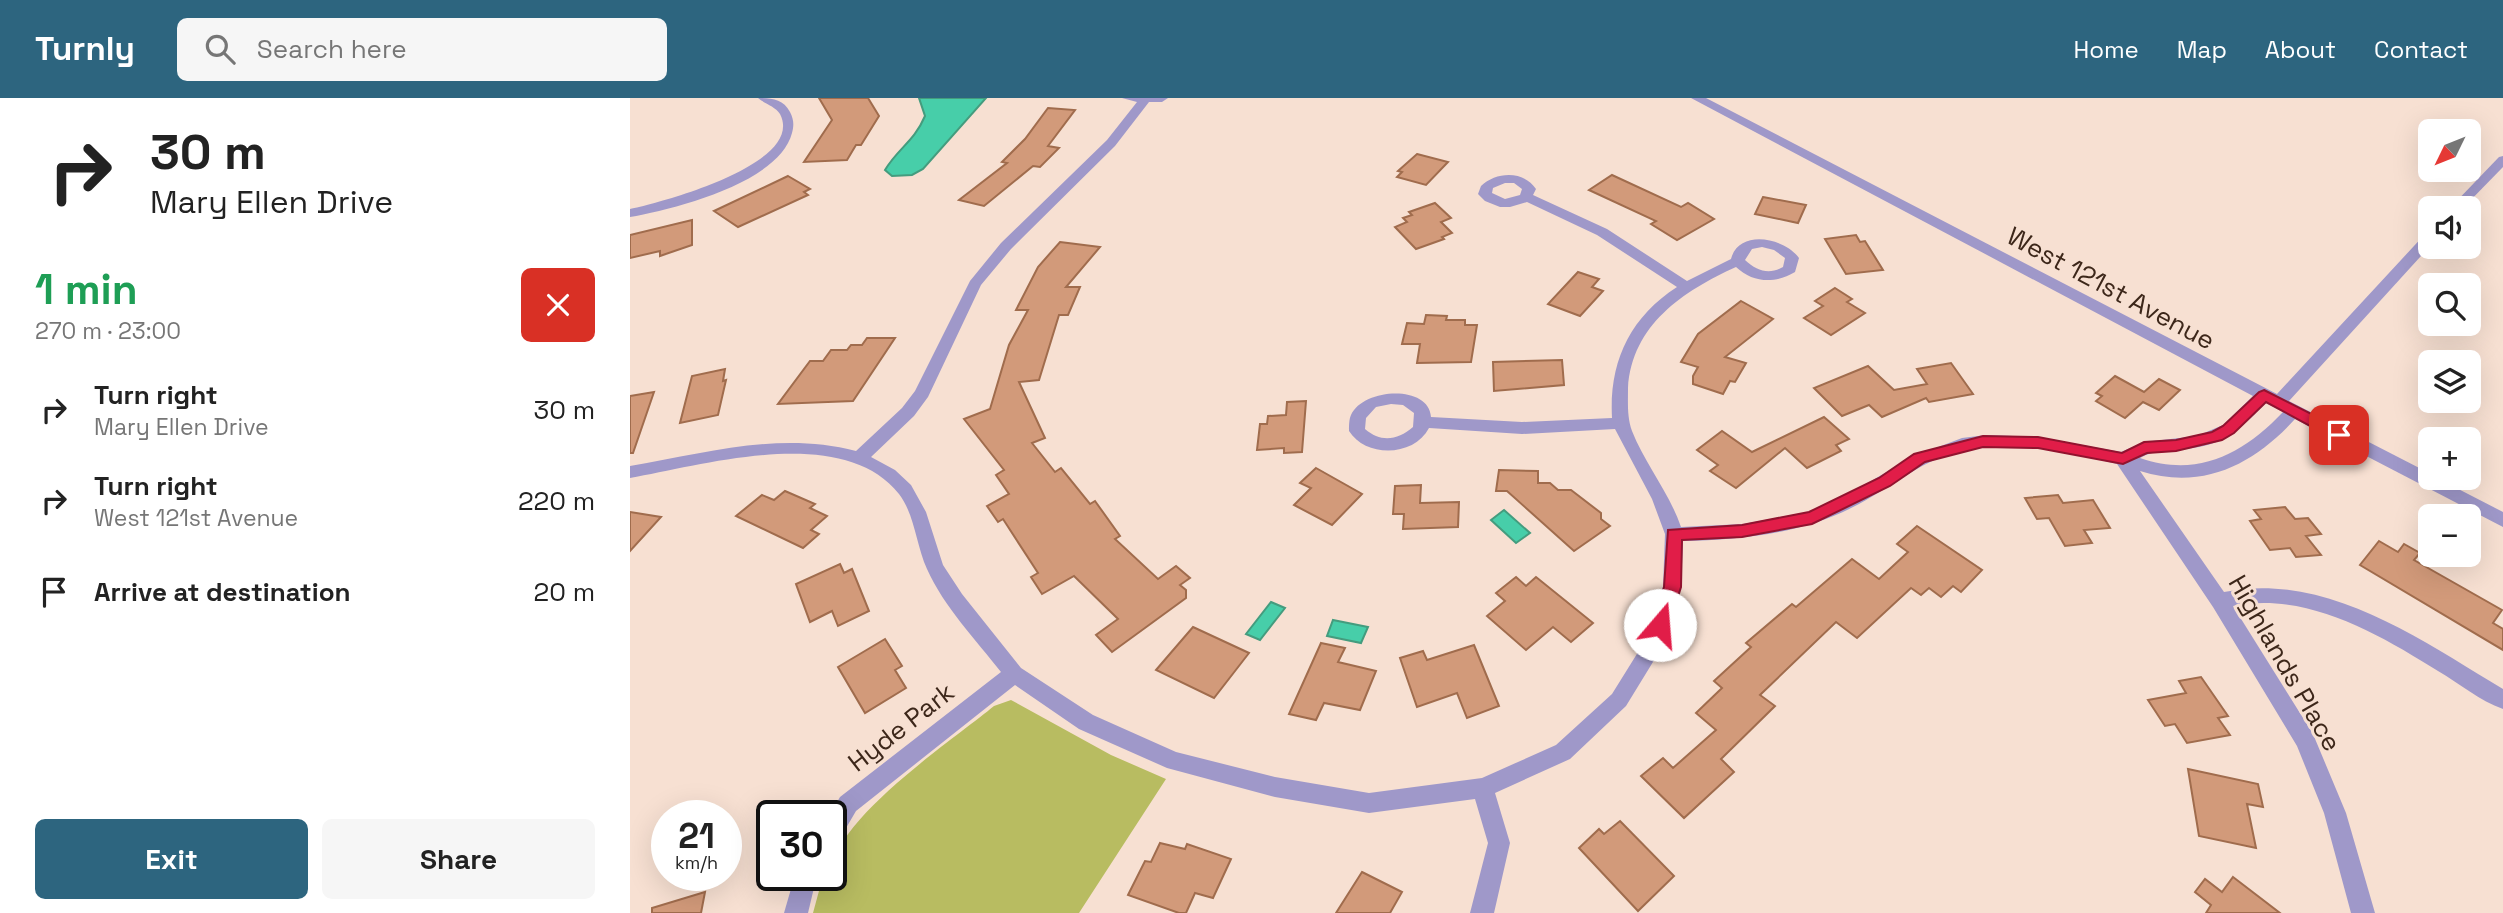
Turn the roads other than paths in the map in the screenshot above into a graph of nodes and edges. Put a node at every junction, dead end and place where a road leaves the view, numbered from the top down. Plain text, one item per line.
1 (764, 98) edge
2 (1128, 98) edge
3 (1162, 98) edge
4 (1697, 98) edge
5 (1144, 100) junction
6 (2503, 160) edge
7 (2468, 196) edge
8 (1526, 197) dead end
9 (630, 213) edge
10 (2418, 250) edge
11 (1738, 261) dead end
12 (1686, 287) junction
13 (2279, 403) junction
14 (1424, 422) dead end
15 (1621, 423) junction
16 (859, 458) junction
17 (2123, 459) junction
18 (630, 472) edge
19 (2503, 520) edge
20 (1674, 534) junction
21 (2220, 601) junction
22 (1014, 674) junction
23 (2503, 700) edge
24 (1483, 788) junction
25 (847, 806) edge
26 (802, 891) edge
27 (796, 913) edge
28 (1482, 913) edge
29 (2363, 913) edge

1 - 9 street
2 - 5 street
3 - 5 street
4 - 13 street, West 121st Avenue
5 - 16 street
6 - 7 street
8 - 12 street
10 - 13 street
11 - 12 street
12 - 15 street
13 - 17 street
13 - 17 street
13 - 19 street, West 121st Avenue
14 - 15 street
15 - 20 street
16 - 18 street
16 - 22 street
17 - 20 street
17 - 21 street, Highlands Place
20 - 24 street
21 - 23 street
21 - 29 street, Highlands Place
22 - 24 street
22 - 25 street, Hyde Park
24 - 28 street
26 - 27 street

